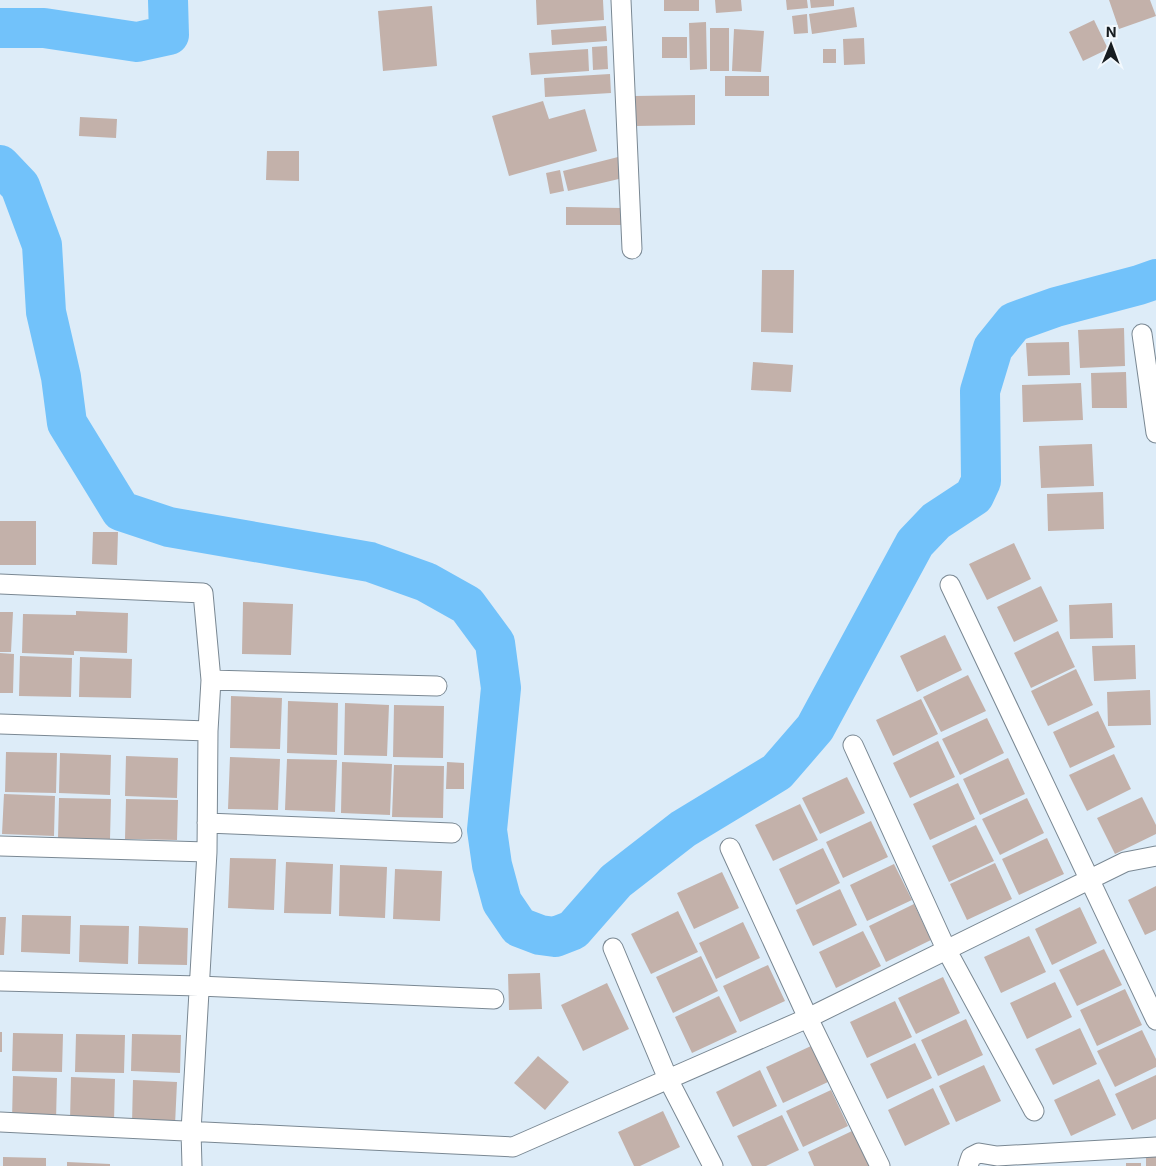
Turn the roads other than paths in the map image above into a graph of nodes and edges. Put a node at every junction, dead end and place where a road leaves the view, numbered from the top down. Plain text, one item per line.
1 (621, 0) edge
2 (632, 248) dead end
3 (1142, 334) dead end
4 (1156, 432) edge
5 (0, 584) edge
6 (950, 585) dead end
7 (211, 680) junction
8 (437, 686) dead end
9 (0, 724) edge
10 (208, 731) junction
11 (852, 745) dead end
12 (207, 823) junction
13 (452, 833) dead end
14 (0, 846) edge
15 (730, 848) dead end
16 (207, 852) junction
17 (1156, 856) edge
18 (1089, 881) junction
19 (613, 948) dead end
20 (946, 949) junction
21 (0, 981) edge
22 (199, 986) junction
23 (494, 999) dead end
24 (808, 1018) junction
25 (1156, 1020) edge
26 (668, 1079) junction
27 (1034, 1111) dead end
28 (0, 1122) edge
29 (192, 1132) junction
30 (1156, 1147) edge
31 (192, 1166) edge
32 (713, 1166) edge
33 (880, 1166) edge
34 (968, 1166) edge

1 - 2 street
3 - 4 street
5 - 7 street
6 - 18 street
7 - 8 street
7 - 10 street
9 - 10 street
10 - 12 street
11 - 20 street
12 - 13 street
12 - 16 street
14 - 16 street
15 - 24 street
16 - 22 street
17 - 18 street
18 - 20 street
18 - 25 street
19 - 26 street
20 - 24 street
20 - 27 street
21 - 22 street
22 - 23 street
22 - 29 street
24 - 26 street
24 - 33 street
26 - 29 street
26 - 32 street
28 - 29 street
29 - 31 street
30 - 34 street

